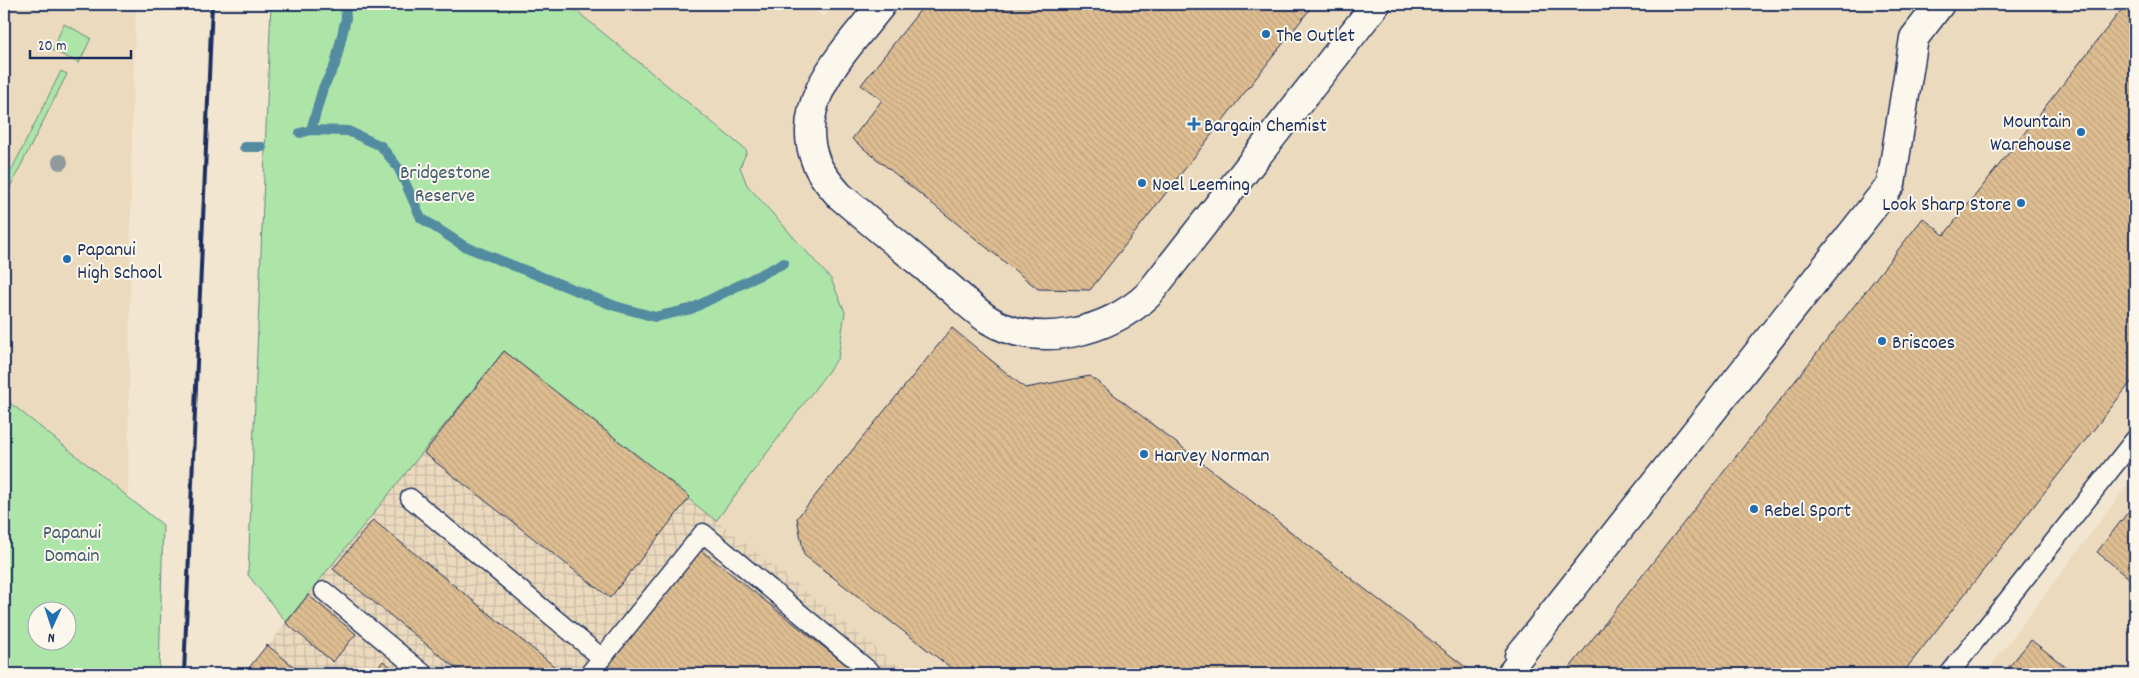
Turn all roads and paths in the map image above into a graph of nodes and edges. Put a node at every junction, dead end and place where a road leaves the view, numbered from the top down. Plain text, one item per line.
1 (882, 4) edge
2 (1376, 4) edge
3 (1940, 4) edge
4 (2135, 439) edge
5 (410, 498) dead end
6 (324, 591) dead end
7 (602, 658) junction
8 (1512, 665) edge
9 (424, 674) edge
10 (589, 674) edge
11 (873, 674) edge
12 (1949, 674) edge

1 - 2 street
3 - 8 street
4 - 12 lane
5 - 7 lane
6 - 9 lane
7 - 10 lane
7 - 11 lane

